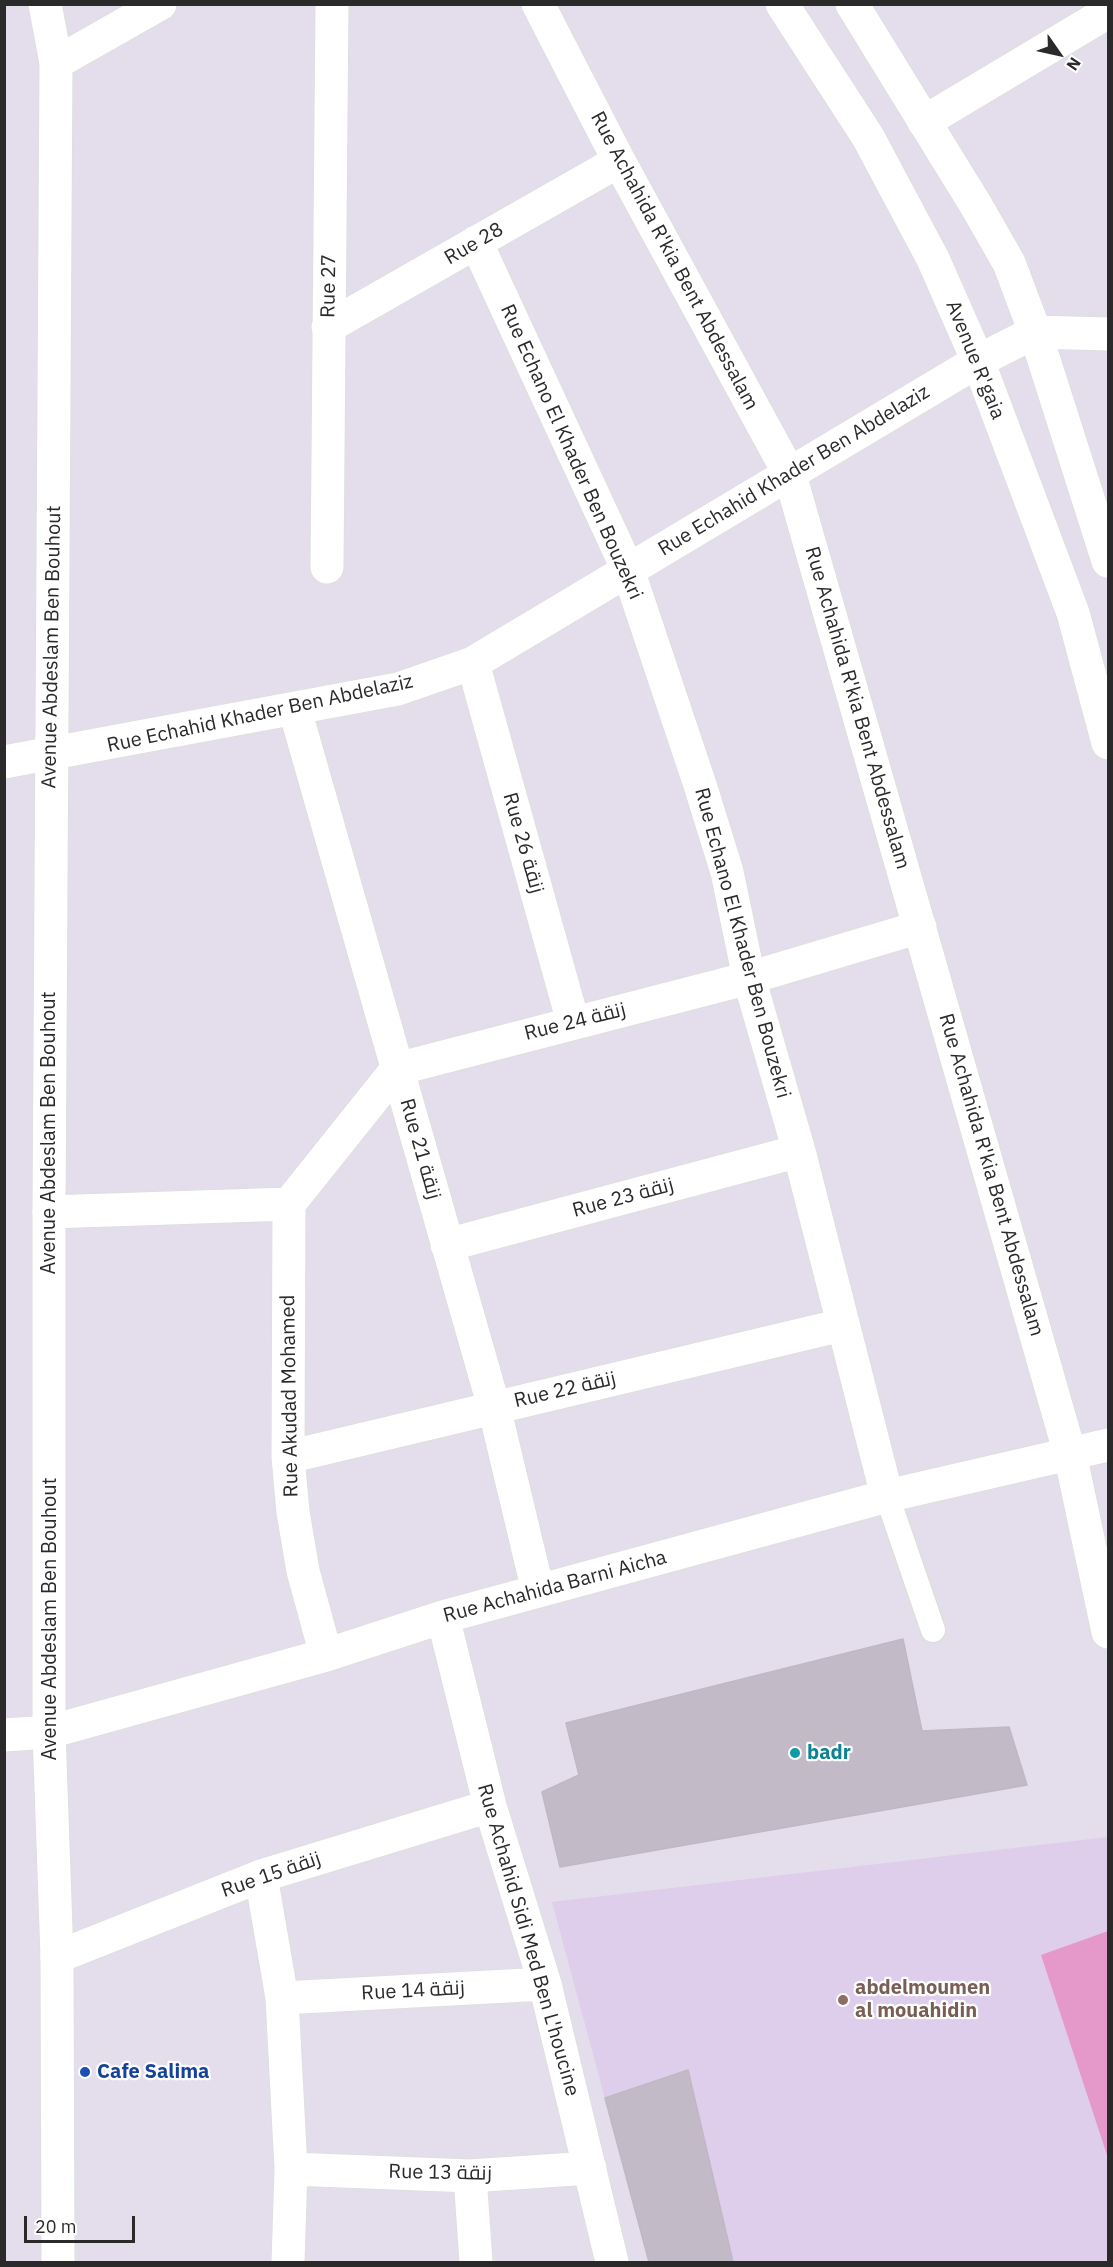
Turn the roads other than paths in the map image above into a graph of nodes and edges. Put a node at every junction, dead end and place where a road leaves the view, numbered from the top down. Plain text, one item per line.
1 (45, 4) edge
2 (160, 4) edge
3 (332, 4) edge
4 (538, 4) edge
5 (782, 4) edge
6 (852, 4) edge
7 (1108, 12) edge
8 (56, 63) junction
9 (924, 122) junction
10 (619, 161) junction
11 (476, 242) junction
12 (328, 327) junction
13 (1035, 332) junction
14 (1108, 334) edge
15 (978, 361) junction
16 (790, 475) junction
17 (1108, 561) edge
18 (327, 567) dead end
19 (628, 570) junction
20 (473, 663) junction
21 (295, 710) junction
22 (1108, 743) edge
23 (50, 755) junction
24 (4, 762) edge
25 (920, 927) junction
26 (749, 978) junction
27 (573, 1022) junction
28 (397, 1069) junction
29 (799, 1151) junction
30 (289, 1204) junction
31 (49, 1212) junction
32 (447, 1245) junction
33 (842, 1324) junction
34 (494, 1407) junction
35 (1108, 1445) edge
36 (1070, 1454) junction
37 (288, 1457) junction
38 (887, 1496) junction
39 (538, 1591) junction
40 (443, 1617) junction
41 (933, 1630) dead end
42 (1108, 1632) edge
43 (326, 1655) junction
44 (49, 1732) junction
45 (4, 1735) edge
46 (490, 1806) junction
47 (261, 1876) junction
48 (57, 1957) junction
49 (545, 1984) junction
50 (282, 1998) junction
51 (590, 2168) junction
52 (291, 2169) junction
53 (470, 2176) junction
54 (58, 2262) edge
55 (288, 2262) edge
56 (476, 2262) edge
57 (612, 2262) edge

1 - 8 street, Avenue Abdeslam Ben Bouhout
2 - 8 street
3 - 12 street, Rue 27
4 - 10 street, Rue Achahida R'kia Bent Abdessalam
5 - 15 street, Avenue R'gaia
6 - 9 street
7 - 9 street
8 - 23 street, Avenue Abdeslam Ben Bouhout
9 - 13 street
10 - 11 street, Rue 28
10 - 16 street, Rue Achahida R'kia Bent Abdessalam
11 - 12 street, Rue 28
11 - 19 street, Rue Echano El Khader Ben Bouzekri
12 - 18 street, Rue 27
13 - 14 street
13 - 15 street, Rue Echahid Khader Ben Abdelaziz
13 - 17 street
15 - 16 street, Rue Echahid Khader Ben Abdelaziz
15 - 22 street, Avenue R'gaia
16 - 19 street, Rue Echahid Khader Ben Abdelaziz
16 - 25 street, Rue Achahida R'kia Bent Abdessalam
19 - 20 street, Rue Echahid Khader Ben Abdelaziz
19 - 26 street, Rue Echano El Khader Ben Bouzekri
20 - 21 street, Rue Echahid Khader Ben Abdelaziz
20 - 27 street, Rue 26 زنقة
21 - 23 street, Rue Echahid Khader Ben Abdelaziz
21 - 28 street, Rue 21 زنقة
23 - 24 street, Rue Echahid Khader Ben Abdelaziz
23 - 31 street, Avenue Abdeslam Ben Bouhout
25 - 26 street, Rue 24 زنقة
25 - 36 street, Rue Achahida R'kia Bent Abdessalam
26 - 27 street, Rue 24 زنقة
26 - 29 street, Rue Echano El Khader Ben Bouzekri
27 - 28 street, Rue 24 زنقة
28 - 30 street
28 - 32 street, Rue 21 زنقة
29 - 32 street, Rue 23 زنقة
29 - 33 street, Rue Echano El Khader Ben Bouzekri
30 - 31 street
30 - 37 street, Rue Akudad Mohamed
31 - 44 street, Avenue Abdeslam Ben Bouhout
32 - 34 street, Rue 21 زنقة
33 - 34 street, Rue 22 زنقة
33 - 38 street, Rue Echano El Khader Ben Bouzekri
34 - 37 street, Rue 22 زنقة
34 - 39 street, Rue 21 زنقة
35 - 36 street, Rue Achahida Barni Aicha
36 - 38 street, Rue Achahida Barni Aicha
36 - 42 street, Rue Achahida R'kia Bent Abdessalam
37 - 43 street, Rue Akudad Mohamed
38 - 39 street, Rue Achahida Barni Aicha
38 - 41 street
39 - 40 street, Rue Achahida Barni Aicha
40 - 43 street, Rue Achahida Barni Aicha
40 - 46 street, Rue Achahid Sidi Med Ben L'houcine
43 - 44 street, Rue Achahida Barni Aicha
44 - 45 street, Rue Achahida Barni Aicha
44 - 48 street, Avenue Abdeslam Ben Bouhout
46 - 47 street, Rue 15 زنقة
46 - 49 street, Rue Achahid Sidi Med Ben L'houcine
47 - 48 street, Rue 15 زنقة
47 - 50 street
48 - 54 street, Avenue Abdeslam Ben Bouhout
49 - 50 street, Rue 14 زنقة
49 - 51 street, Rue Achahid Sidi Med Ben L'houcine
50 - 52 street
51 - 53 street, Rue 13 زنقة
51 - 57 street, Rue Achahid Sidi Med Ben L'houcine
52 - 53 street, Rue 13 زنقة
52 - 55 street
53 - 56 street

